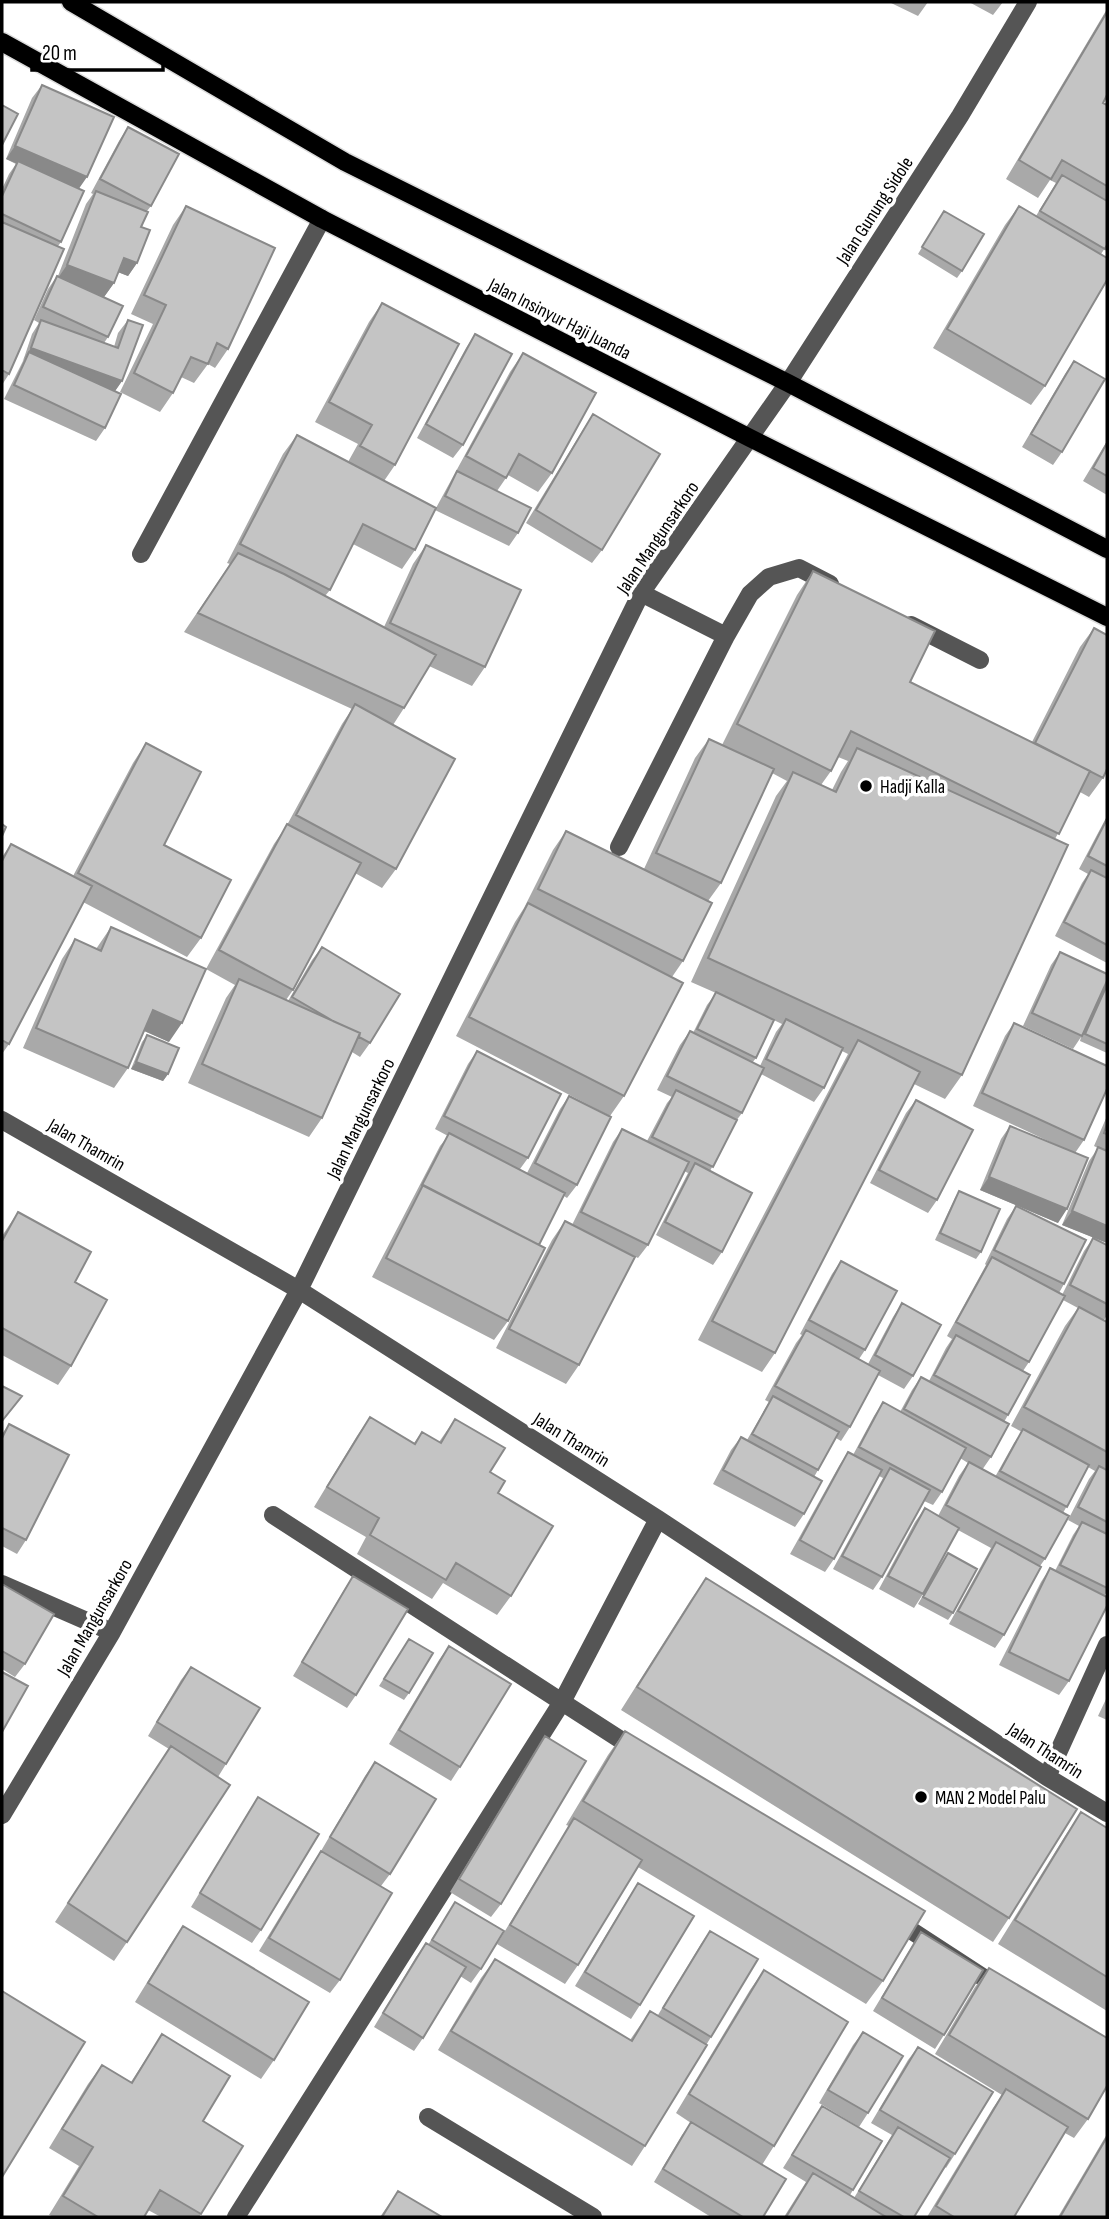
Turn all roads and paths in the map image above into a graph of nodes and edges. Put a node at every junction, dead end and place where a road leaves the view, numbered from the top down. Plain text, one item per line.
1 (71, 2) edge
2 (1028, 2) edge
3 (2, 42) edge
4 (322, 219) junction
5 (788, 383) junction
6 (750, 438) junction
7 (1107, 549) edge
8 (141, 554) dead end
9 (641, 593) junction
10 (848, 593) edge
11 (896, 617) edge
12 (1107, 617) edge
13 (726, 636) junction
14 (980, 660) dead end
15 (619, 848) dead end
16 (2, 1120) edge
17 (299, 1290) junction
18 (273, 1515) dead end
19 (659, 1519) junction
20 (2, 1584) edge
21 (112, 1632) junction
22 (1107, 1645) edge
23 (562, 1702) junction
24 (655, 1762) edge
25 (1047, 1777) junction
26 (1107, 1813) edge
27 (2, 1815) edge
28 (875, 1907) edge
29 (1014, 1998) edge
30 (428, 2117) dead end
31 (236, 2217) edge
32 (593, 2217) edge

1 - 5 main road
2 - 5 street, Jalan Gunung Sidole
3 - 4 main road, Jalan Insinyur Haji Juanda
4 - 6 main road, Jalan Insinyur Haji Juanda
4 - 8 street
5 - 6 street, Jalan Gunung Sidole
5 - 7 main road
6 - 9 street, Jalan Mangunsarkoro
6 - 12 main road, Jalan Insinyur Haji Juanda
9 - 13 street
9 - 17 street, Jalan Mangunsarkoro
10 - 13 street
11 - 14 street
13 - 15 street
16 - 17 street, Jalan Thamrin
17 - 19 street, Jalan Thamrin
17 - 21 street, Jalan Mangunsarkoro
18 - 23 street
19 - 23 street
19 - 25 street, Jalan Thamrin
20 - 21 street
21 - 27 street, Jalan Mangunsarkoro
22 - 25 street
23 - 24 street
23 - 31 street
25 - 26 street, Jalan Thamrin
28 - 29 street
30 - 32 street

